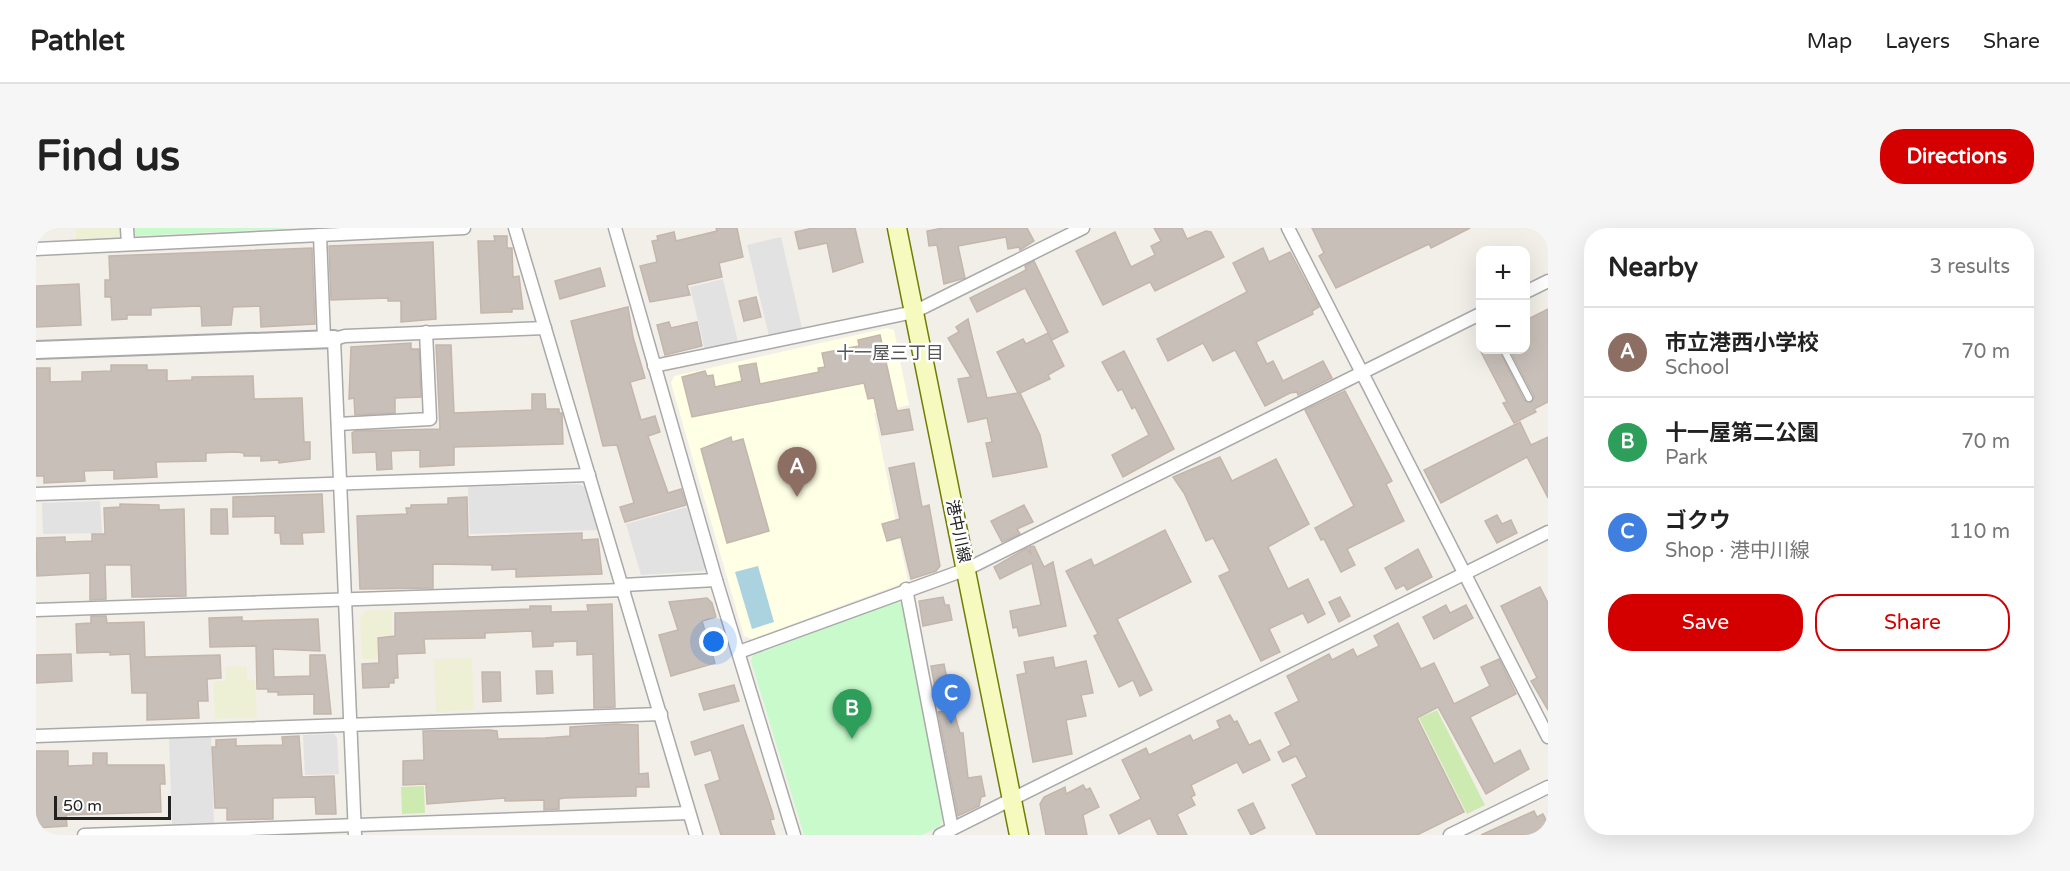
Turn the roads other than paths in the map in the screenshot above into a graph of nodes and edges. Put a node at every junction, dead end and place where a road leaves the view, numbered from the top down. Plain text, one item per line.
1 (127, 228) edge
2 (464, 228) edge
3 (515, 228) edge
4 (615, 228) edge
5 (897, 228) edge
6 (1083, 228) edge
7 (1288, 228) edge
8 (307, 232) edge
9 (320, 235) junction
10 (128, 244) junction
11 (36, 249) edge
12 (1548, 280) edge
13 (1530, 290) edge
14 (914, 312) junction
15 (1476, 316) edge
16 (545, 328) junction
17 (426, 333) junction
18 (329, 339) junction
19 (36, 350) edge
20 (1506, 354) edge
21 (654, 366) junction
22 (1362, 373) junction
23 (1529, 398) dead end
24 (338, 424) junction
25 (589, 475) junction
26 (340, 483) junction
27 (36, 494) edge
28 (1548, 532) edge
29 (967, 569) junction
30 (1465, 574) junction
31 (716, 580) junction
32 (623, 587) junction
33 (906, 589) junction
34 (345, 600) junction
35 (36, 610) edge
36 (739, 652) junction
37 (660, 714) junction
38 (350, 724) junction
39 (36, 736) edge
40 (1548, 737) edge
41 (1548, 787) edge
42 (1012, 799) junction
43 (689, 813) junction
44 (952, 829) junction
45 (355, 830) edge
46 (84, 835) edge
47 (696, 835) edge
48 (794, 835) edge
49 (940, 835) edge
50 (1019, 835) edge
51 (1450, 835) edge

1 - 10 street
2 - 9 street
3 - 16 street
4 - 21 street
5 - 14 main road, 港中川線
6 - 14 street
7 - 22 street
8 - 9 street
8 - 10 street
9 - 18 street
10 - 11 street
12 - 13 street
14 - 21 street
14 - 29 main road, 港中川線
15 - 22 street
16 - 17 street
16 - 25 street
17 - 18 street
17 - 24 street
18 - 19 street
18 - 24 street
20 - 23 lane
21 - 31 street
22 - 29 street
22 - 30 street
24 - 26 street
25 - 26 street
25 - 32 street
26 - 27 street
26 - 34 street
28 - 30 street
29 - 33 street
29 - 42 main road, 港中川線
30 - 40 street
30 - 42 street
31 - 32 street
31 - 36 street
32 - 34 street
32 - 37 street
33 - 36 street
33 - 44 street
34 - 35 street
34 - 38 street
36 - 48 street
37 - 38 street
37 - 43 street
38 - 39 street
38 - 45 street
41 - 51 street
42 - 44 street
42 - 50 main road, 港中川線
43 - 45 street
43 - 47 street
44 - 49 street
45 - 46 street

